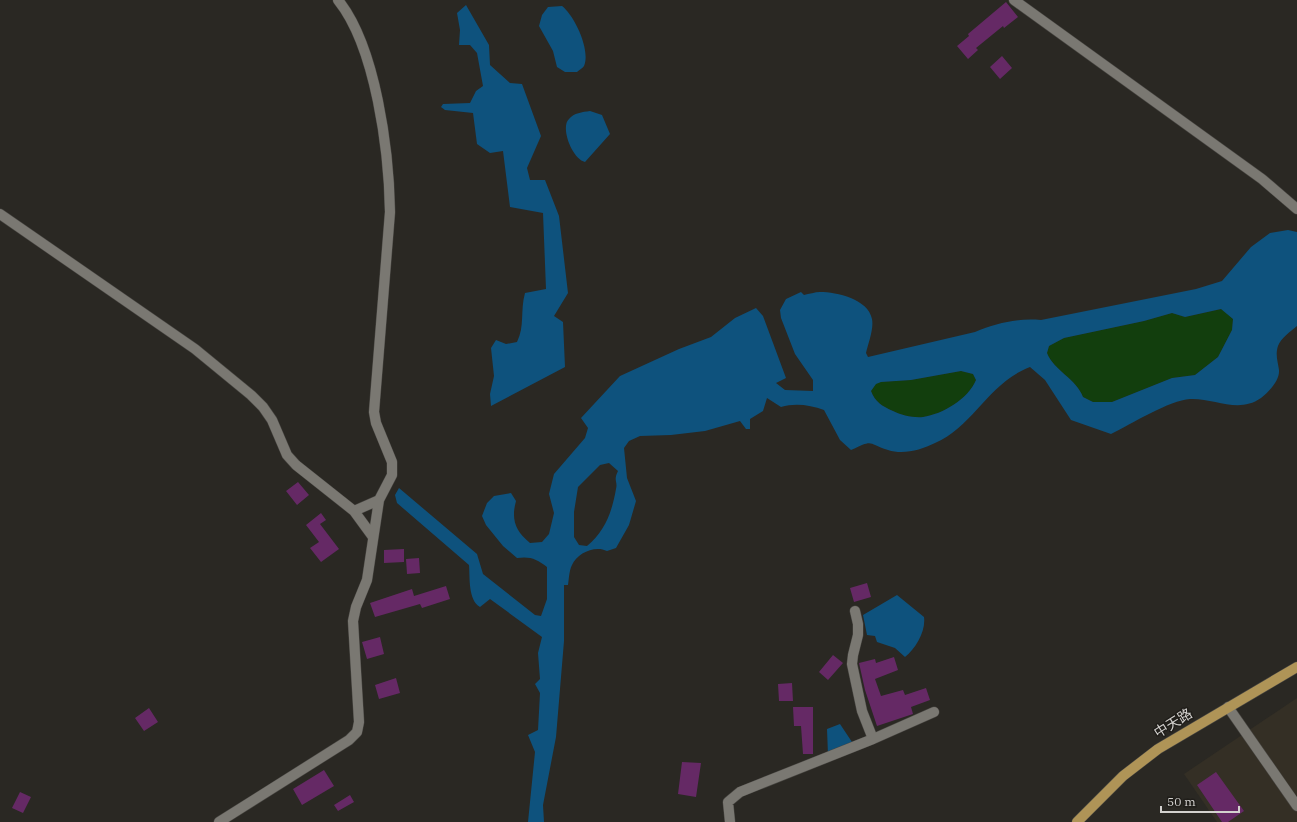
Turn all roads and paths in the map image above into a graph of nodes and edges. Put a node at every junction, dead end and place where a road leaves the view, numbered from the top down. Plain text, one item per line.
1 (338, 0) edge
2 (1014, 0) edge
3 (1297, 209) edge
4 (0, 214) edge
5 (379, 500) junction
6 (354, 511) junction
7 (373, 537) junction
8 (855, 611) dead end
9 (1297, 667) edge
10 (1228, 707) junction
11 (934, 712) dead end
12 (873, 739) junction
13 (1297, 806) edge
14 (219, 822) edge
15 (730, 822) edge
16 (1077, 822) edge

1 - 5 street
2 - 3 street
4 - 6 street
5 - 6 street
5 - 7 street
6 - 7 street
7 - 14 street
8 - 12 street
9 - 10 main road, 中天路
10 - 13 street
10 - 16 main road, 中天路
11 - 12 street
12 - 15 street

